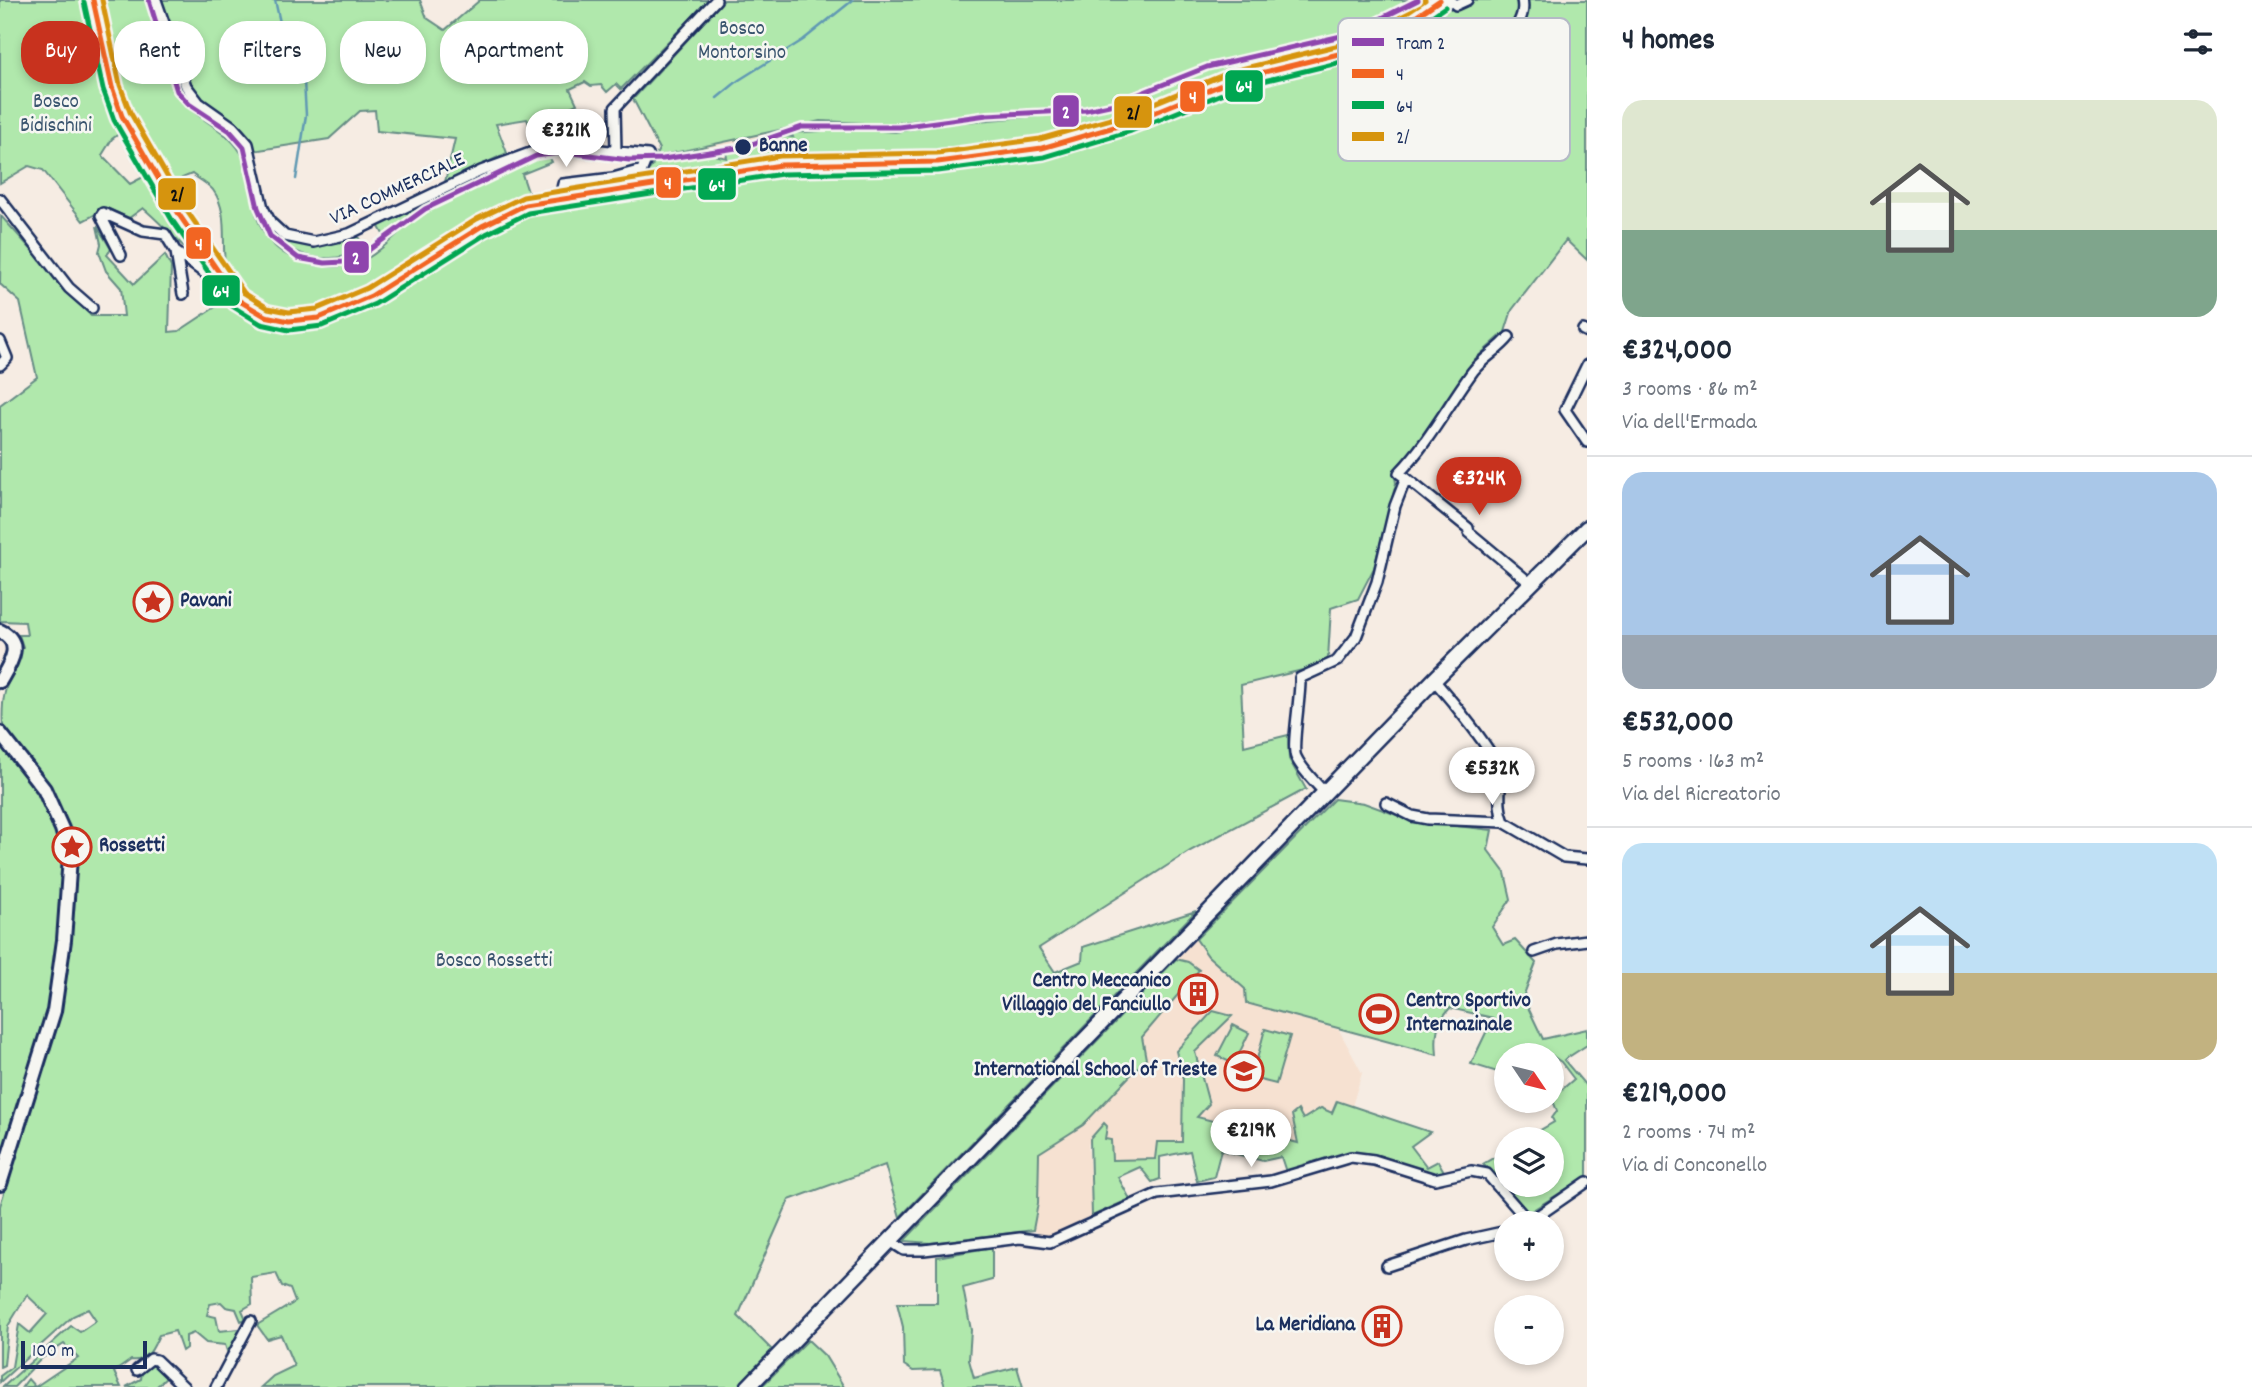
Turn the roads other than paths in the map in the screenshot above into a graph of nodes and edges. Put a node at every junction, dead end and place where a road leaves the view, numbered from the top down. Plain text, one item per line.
1 (93, 0) edge
2 (156, 0) edge
3 (716, 0) edge
4 (1440, 0) edge
5 (1450, 0) edge
6 (1466, 0) edge
7 (1522, 0) edge
8 (1414, 18) edge
9 (1519, 18) edge
10 (1338, 54) edge
11 (616, 152) junction
12 (560, 197) junction
13 (0, 199) edge
14 (176, 251) junction
15 (121, 255) dead end
16 (216, 272) junction
17 (183, 294) dead end
18 (92, 307) dead end
19 (1509, 337) dead end
20 (0, 341) edge
21 (0, 365) edge
22 (1587, 365) edge
23 (1587, 442) edge
24 (1406, 478) junction
25 (1587, 528) edge
26 (1530, 583) junction
27 (0, 631) edge
28 (1434, 680) junction
29 (0, 681) edge
30 (0, 733) edge
31 (1325, 793) junction
32 (1386, 803) dead end
33 (1504, 822) junction
34 (1587, 859) edge
35 (1587, 940) edge
36 (1534, 953) dead end
37 (1587, 1182) edge
38 (0, 1184) edge
39 (1518, 1211) edge
40 (1545, 1211) edge
41 (1494, 1234) edge
42 (890, 1241) junction
43 (1387, 1266) dead end
44 (251, 1321) dead end
45 (137, 1370) dead end
46 (184, 1387) edge
47 (216, 1387) edge
48 (748, 1387) edge

1 - 16 main road
2 - 11 street, VIA COMMERCIALE
3 - 11 street
4 - 8 main road
5 - 6 street
7 - 9 street
10 - 12 main road
11 - 12 street, VIA COMMERCIALE
12 - 16 main road
13 - 18 street
14 - 15 street
14 - 16 street
14 - 17 street
19 - 24 street
20 - 21 street
22 - 23 street
24 - 26 street
24 - 31 street
25 - 26 main road
26 - 28 main road
27 - 29 street
28 - 31 main road
28 - 33 street
30 - 38 street
31 - 42 main road
32 - 33 street
33 - 34 street
35 - 36 street
37 - 40 street
39 - 42 street
41 - 43 street
42 - 48 main road
44 - 47 street
45 - 46 street

